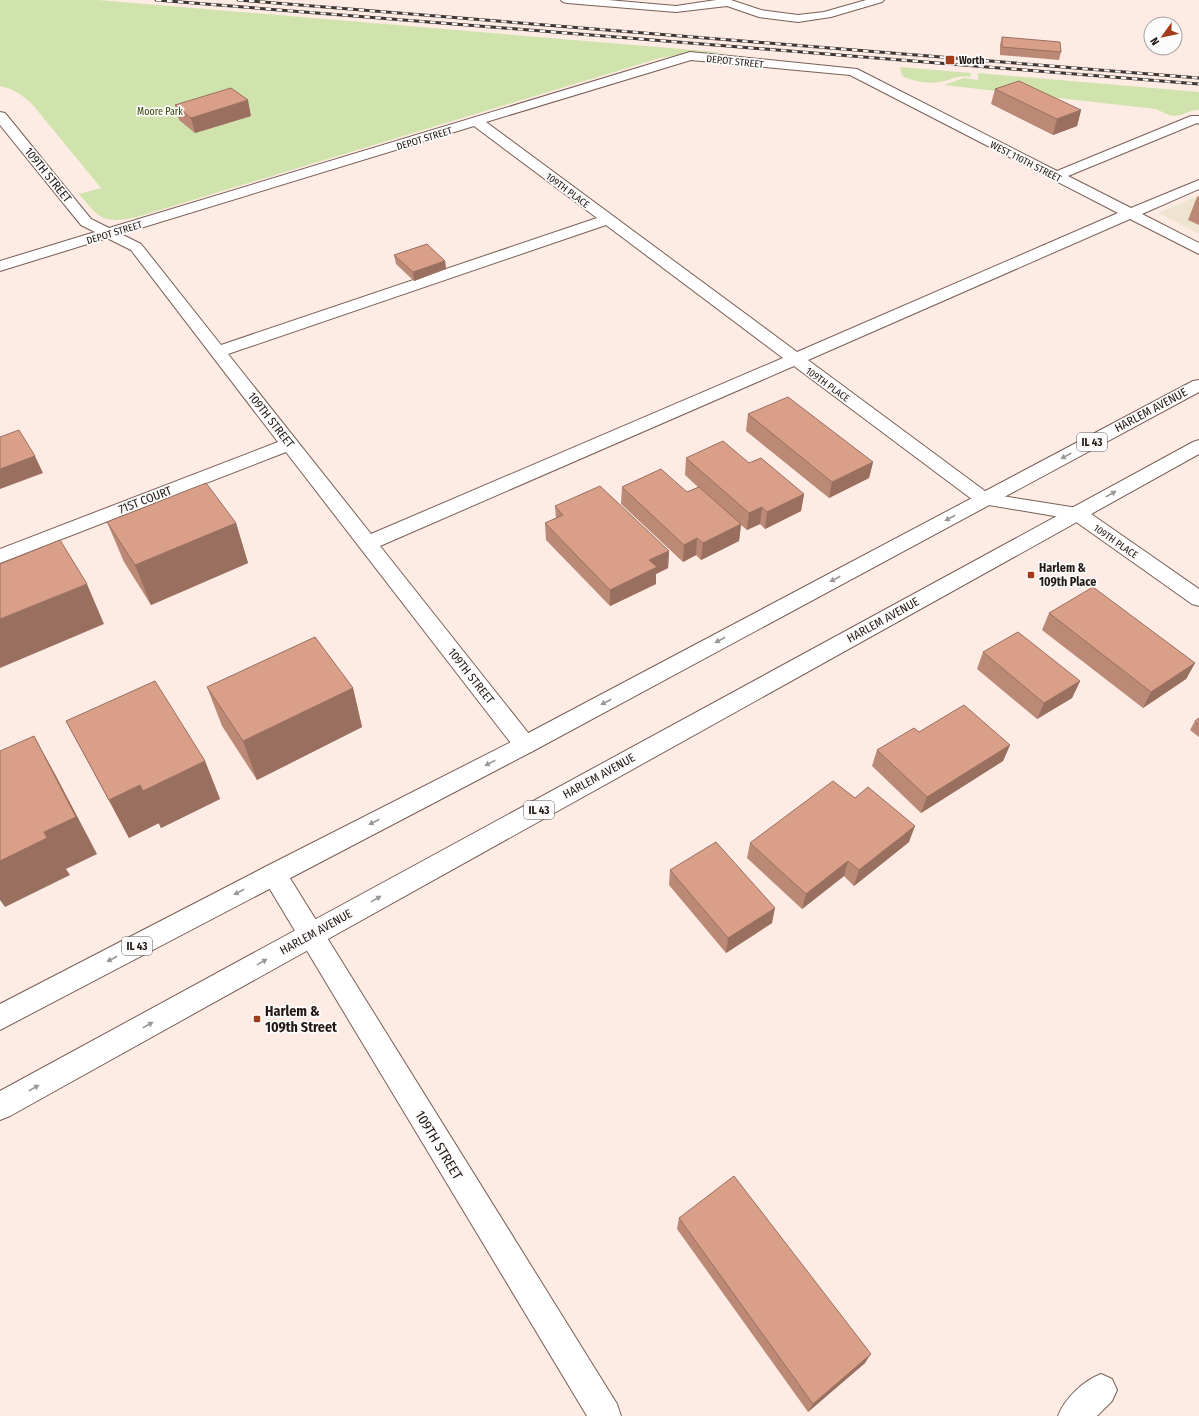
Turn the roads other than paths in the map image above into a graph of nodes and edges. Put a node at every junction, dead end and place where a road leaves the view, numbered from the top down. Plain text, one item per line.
1 (567, 0) edge
2 (878, 0) edge
3 (725, 1) edge
4 (633, 3) edge
5 (853, 72) joint
6 (0, 116) edge
7 (1199, 120) edge
8 (477, 122) junction
9 (1056, 176) junction
10 (1199, 184) edge
11 (1131, 214) junction
12 (608, 219) junction
13 (108, 234) junction
14 (1199, 249) edge
15 (0, 266) edge
16 (217, 352) junction
17 (794, 359) junction
18 (1199, 385) edge
19 (289, 444) junction
20 (1199, 446) edge
21 (984, 500) junction
22 (1077, 513) junction
23 (368, 544) junction
24 (0, 556) edge
25 (1199, 599) edge
26 (525, 745) junction
27 (274, 874) junction
28 (311, 935) junction
29 (0, 1018) edge
30 (0, 1106) edge
31 (1101, 1390) dead end
32 (605, 1416) edge
33 (1074, 1416) edge

1 - 4 street
2 - 3 street
3 - 4 street
5 - 8 street, DEPOT STREET
5 - 9 street, WEST 110TH STREET
6 - 13 street, 109TH STREET
7 - 9 street
8 - 12 street, 109TH PLACE
8 - 13 street, DEPOT STREET
9 - 11 street, WEST 110TH STREET
10 - 11 street
11 - 14 street, WEST 110TH STREET
11 - 17 street
12 - 16 street
12 - 17 street, 109TH PLACE
13 - 15 street, DEPOT STREET
13 - 16 street, 109TH STREET
16 - 19 street, 109TH STREET
17 - 21 street, 109TH PLACE
17 - 23 street
18 -> 21 street, HARLEM AVENUE / IL 43
19 - 23 street, 109TH STREET
19 - 24 street, 71ST COURT
22 -> 20 street, HARLEM AVENUE / IL 43
21 - 22 street, 109TH PLACE
21 -> 26 street, HARLEM AVENUE / IL 43
22 - 25 street, 109TH PLACE
28 -> 22 street, HARLEM AVENUE / IL 43
23 - 26 street, 109TH STREET
26 -> 27 street, HARLEM AVENUE / IL 43
27 - 28 street, 109TH STREET
27 -> 29 street, HARLEM AVENUE / IL 43
30 -> 28 street, HARLEM AVENUE / IL 43
28 - 32 street, 109TH STREET
31 - 33 street

